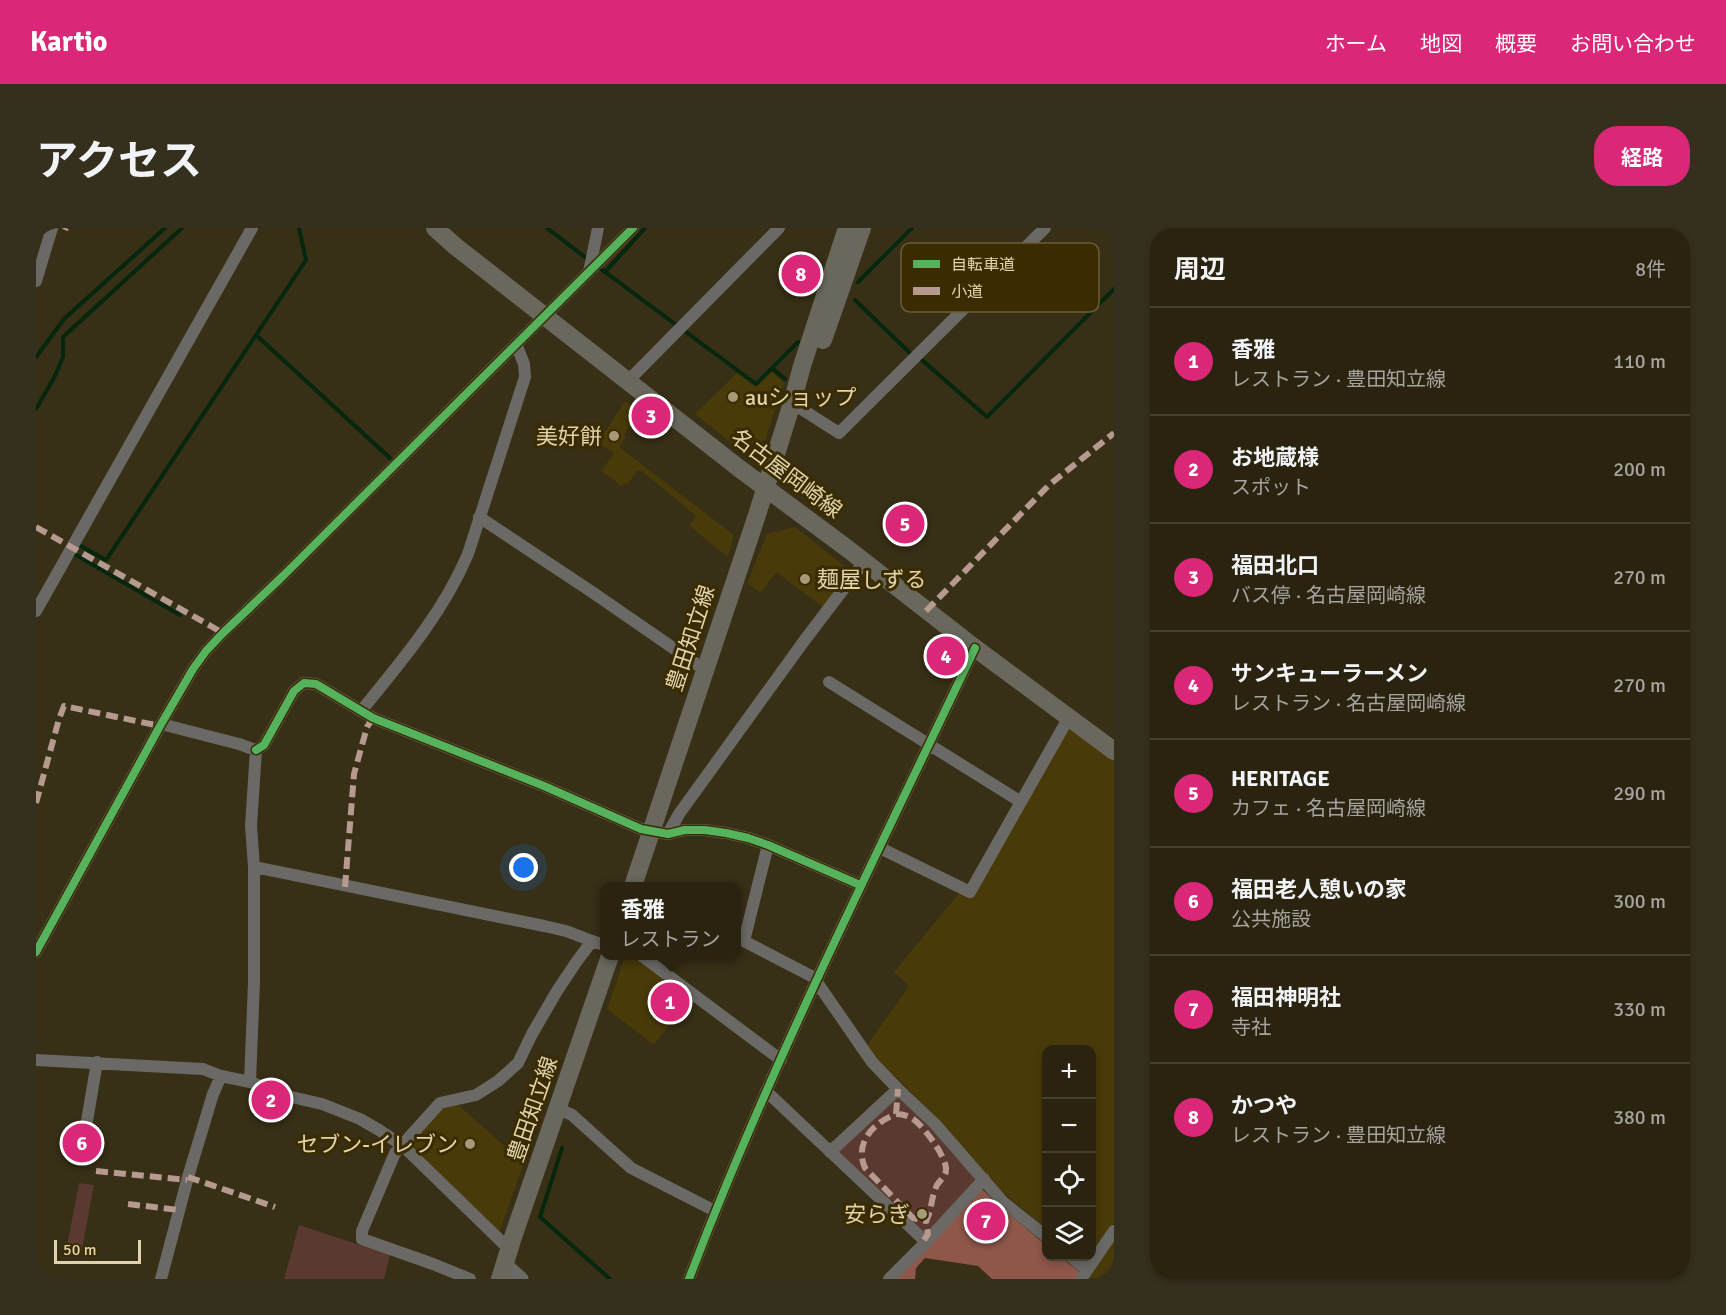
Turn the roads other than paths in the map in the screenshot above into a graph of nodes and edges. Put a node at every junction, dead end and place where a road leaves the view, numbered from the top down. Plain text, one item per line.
1 (52, 228) edge
2 (252, 228) edge
3 (435, 228) edge
4 (598, 228) edge
5 (633, 228) edge
6 (779, 228) edge
7 (847, 228) edge
8 (862, 228) edge
9 (1044, 228) edge
10 (1029, 243) edge
11 (589, 273) junction
12 (36, 281) edge
13 (960, 312) edge
14 (546, 316) junction
15 (516, 344) junction
16 (627, 382) junction
17 (792, 403) junction
18 (765, 487) junction
19 (480, 518) junction
20 (864, 562) junction
21 (36, 611) edge
22 (975, 648) junction
23 (705, 670) junction
24 (829, 682) dead end
25 (361, 711) junction
26 (1069, 717) junction
27 (161, 724) junction
28 (929, 745) junction
29 (256, 750) junction
30 (1114, 751) edge
31 (1021, 802) junction
32 (660, 833) junction
33 (768, 845) junction
34 (880, 848) junction
35 (254, 867) junction
36 (635, 882) edge
37 (861, 885) junction
38 (741, 936) edge
39 (741, 940) edge
40 (598, 943) edge
41 (36, 952) edge
42 (609, 960) edge
43 (647, 960) edge
44 (816, 980) junction
45 (36, 1060) edge
46 (781, 1060) junction
47 (97, 1062) junction
48 (221, 1076) junction
49 (250, 1082) junction
50 (897, 1089) junction
51 (766, 1091) junction
52 (557, 1108) junction
53 (87, 1121) dead end
54 (403, 1146) junction
55 (830, 1152) junction
56 (984, 1179) junction
57 (714, 1211) junction
58 (1114, 1231) edge
59 (1042, 1233) edge
60 (926, 1242) junction
61 (1073, 1261) edge
62 (505, 1264) edge
63 (1084, 1275) edge
64 (161, 1279) edge
65 (470, 1279) edge
66 (521, 1279) edge
67 (689, 1279) edge
68 (889, 1279) edge

1 - 12 street
2 - 21 street
3 - 14 main road, 名古屋岡崎線
4 - 11 street
5 - 11 street
6 - 16 street
7 - 17 main road, 豊田知立線
8 - 17 main road, 豊田知立線
9 - 10 street
11 - 14 street
13 - 17 street
14 - 15 street
14 - 16 main road, 名古屋岡崎線
15 - 19 street
15 - 27 street
16 - 18 main road, 名古屋岡崎線
17 - 18 main road, 豊田知立線
18 - 20 main road, 名古屋岡崎線
18 - 23 main road, 豊田知立線
19 - 23 street
19 - 25 street
20 - 22 main road, 名古屋岡崎線
20 - 32 street
22 - 26 main road, 名古屋岡崎線
22 - 28 street
23 - 32 main road, 豊田知立線
24 - 28 street
25 - 29 street
25 - 32 street
26 - 30 main road, 名古屋岡崎線
26 - 31 street
27 - 29 street
27 - 41 street
28 - 31 street
28 - 34 street
29 - 35 street
31 - 34 street
32 - 33 street
32 - 36 main road, 豊田知立線
33 - 37 street
33 - 38 street
34 - 37 street
35 - 40 street
35 - 49 street
37 - 44 street
39 - 44 street
40 - 54 street
42 - 52 main road, 豊田知立線
43 - 46 street
44 - 46 street
44 - 50 street
45 - 47 street
46 - 51 street
47 - 48 street
47 - 53 street
48 - 49 street
48 - 64 street
49 - 54 street
50 - 55 street
50 - 56 street
51 - 55 street
51 - 57 street
52 - 57 street
52 - 62 main road, 豊田知立線
54 - 62 street
54 - 65 street
55 - 60 street
56 - 59 street
56 - 60 street
57 - 67 street
58 - 63 street
60 - 68 street
61 - 63 street
62 - 66 street

